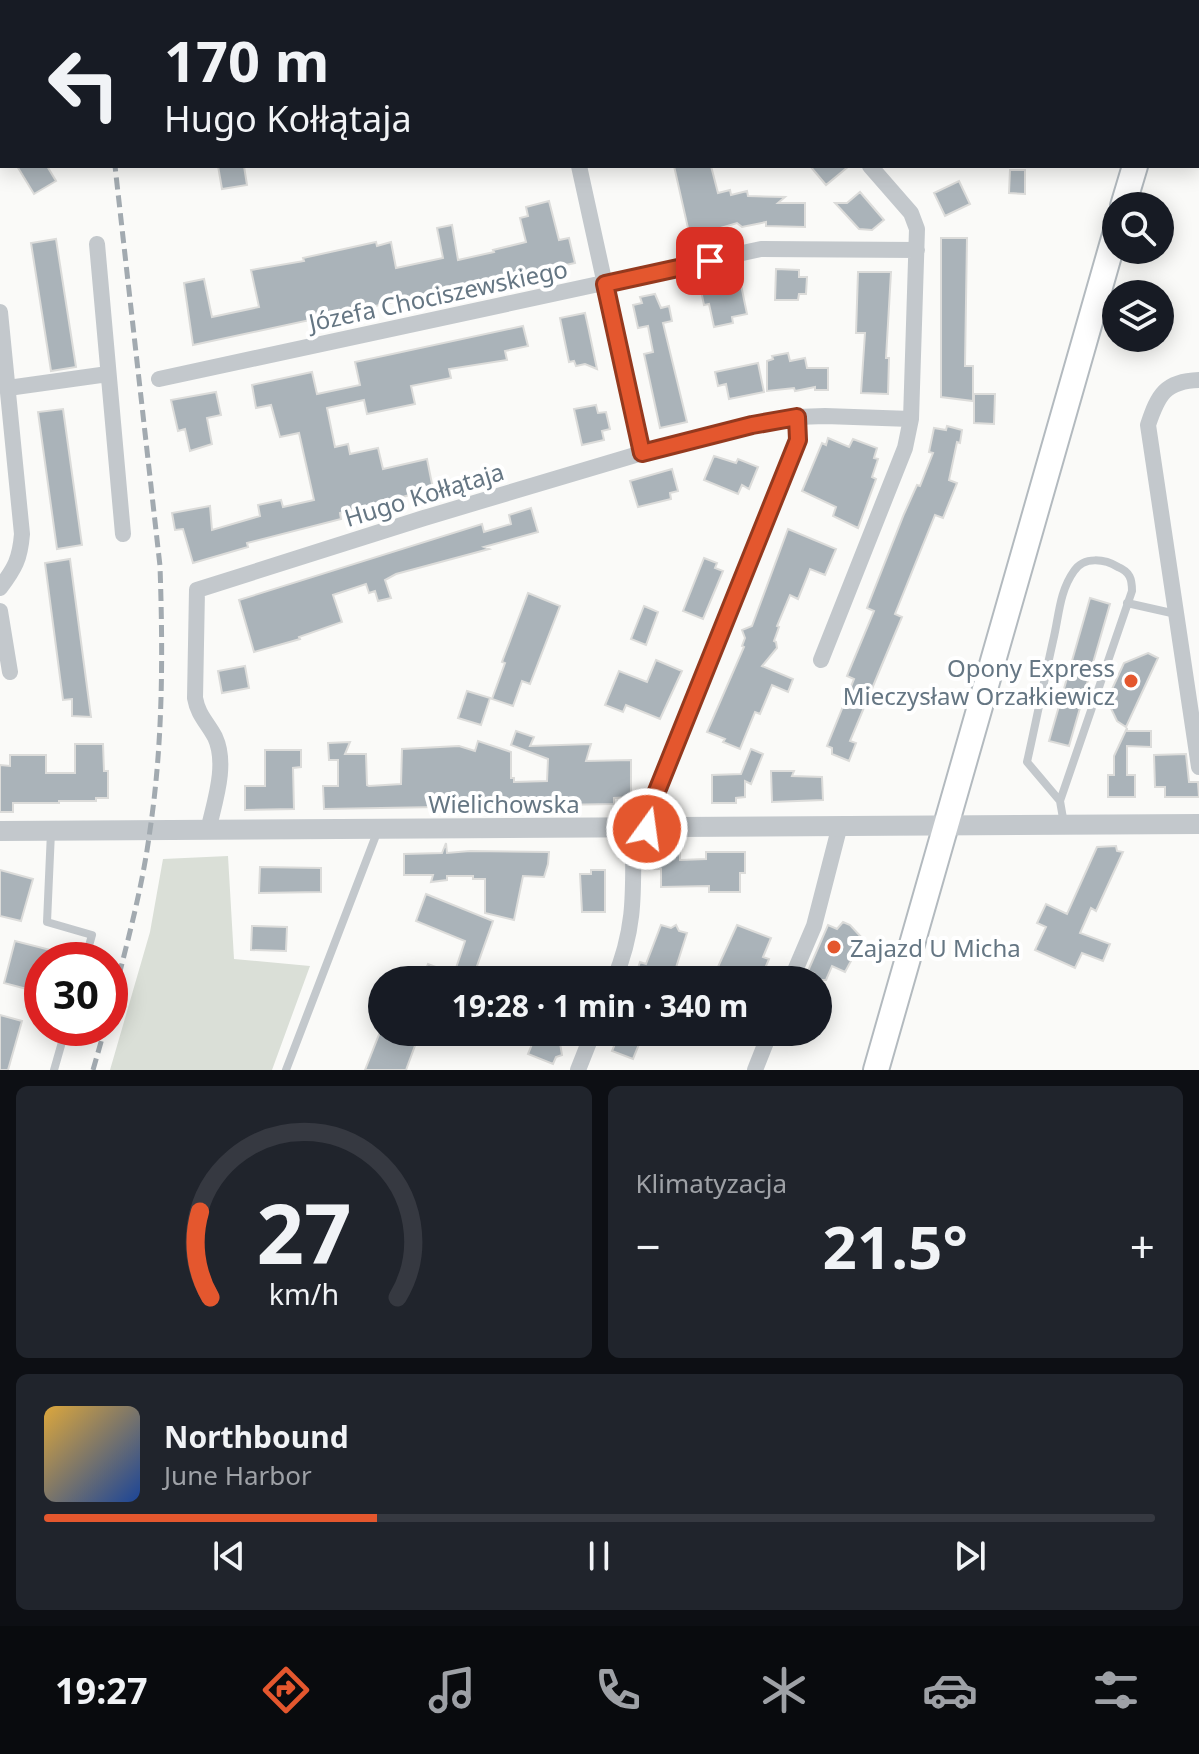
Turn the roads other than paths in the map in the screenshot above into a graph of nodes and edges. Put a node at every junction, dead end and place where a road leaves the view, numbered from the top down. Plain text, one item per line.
1 (579, 168) edge
2 (872, 168) edge
3 (1134, 168) edge
4 (1127, 192) edge
5 (97, 244) dead end
6 (917, 250) junction
7 (1106, 264) edge
8 (605, 284) junction
9 (0, 312) edge
10 (108, 374) junction
11 (159, 379) dead end
12 (1199, 380) edge
13 (8, 388) junction
14 (797, 417) junction
15 (911, 419) junction
16 (642, 453) junction
17 (123, 534) dead end
18 (0, 588) edge
19 (1127, 603) junction
20 (0, 611) edge
21 (1176, 614) junction
22 (821, 660) dead end
23 (10, 672) dead end
24 (1199, 767) edge
25 (1060, 801) junction
26 (945, 824) junction
27 (1199, 824) edge
28 (840, 825) junction
29 (1064, 825) junction
30 (378, 829) junction
31 (640, 829) junction
32 (0, 831) edge
33 (51, 831) junction
34 (208, 831) junction
35 (90, 942) edge
36 (620, 966) edge
37 (797, 966) edge
38 (61, 1046) edge
39 (587, 1046) edge
40 (764, 1046) edge
41 (54, 1070) edge
42 (286, 1070) edge
43 (578, 1070) edge
44 (755, 1070) edge
45 (876, 1070) edge

1 - 8 street
2 - 6 street
3 - 4 main road
5 - 10 street
6 - 8 street, Józefa Chociszewskiego
6 - 15 street
7 - 26 main road
8 - 11 street, Józefa Chociszewskiego
8 - 16 street
9 - 13 street
10 - 13 street
10 - 17 street
12 - 21 street
13 - 18 street
14 - 15 street, Hugo Kołłątaja
14 - 16 street, Hugo Kołłątaja
14 - 31 street
15 - 22 street
16 - 34 street, Hugo Kołłątaja
19 - 21 lane
19 - 25 lane
19 - 25 lane
20 - 23 street
21 - 24 street
25 - 29 lane
26 - 28 street, Wielichowska
26 - 29 street, Wielichowska
26 - 45 main road
27 - 29 street, Wielichowska
28 - 31 street, Wielichowska
28 - 37 street
30 - 31 street, Wielichowska
30 - 34 street, Wielichowska
30 - 42 lane
31 - 36 street
32 - 33 street, Wielichowska
33 - 34 street, Wielichowska
33 - 35 lane
38 - 41 lane
39 - 43 street
40 - 44 street

